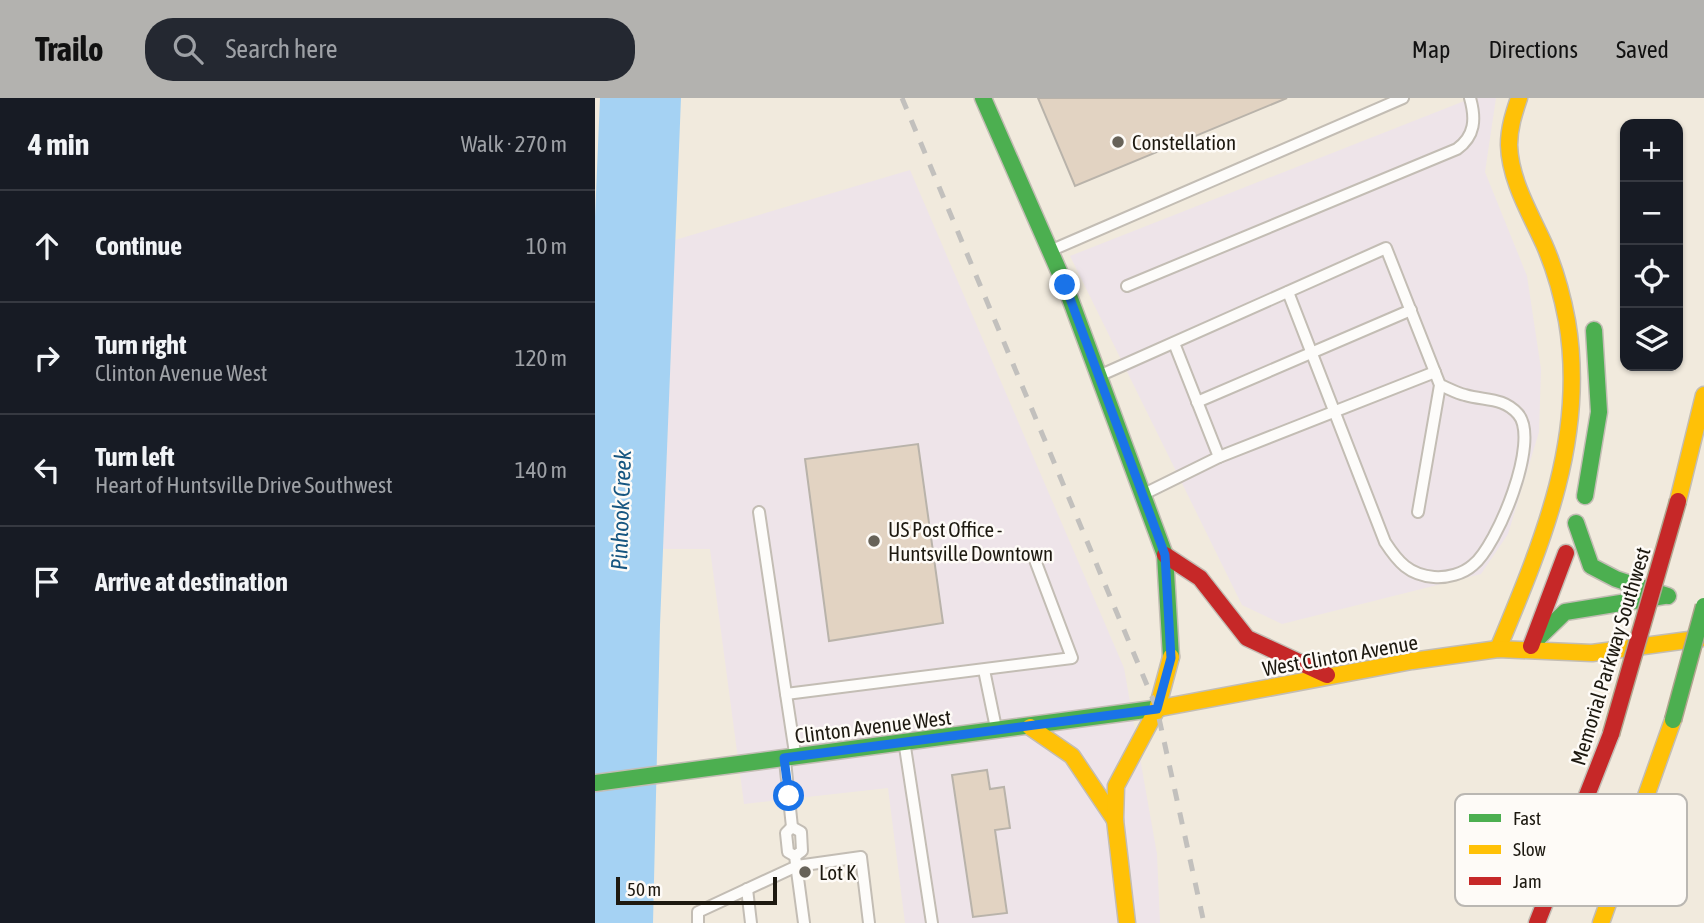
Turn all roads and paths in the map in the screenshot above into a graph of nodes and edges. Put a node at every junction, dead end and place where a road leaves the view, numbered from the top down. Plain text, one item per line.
1 (983, 98) edge
2 (1403, 98) edge
3 (1470, 98) edge
4 (1519, 98) edge
5 (1050, 251) junction
6 (1127, 286) dead end
7 (1288, 292) junction
8 (1589, 307) dead end
9 (1411, 310) junction
10 (1174, 343) junction
11 (1310, 353) junction
12 (1435, 372) junction
13 (1097, 377) junction
14 (1440, 385) junction
15 (1704, 395) edge
16 (1197, 402) junction
17 (1335, 413) junction
18 (1219, 457) junction
19 (1143, 494) junction
20 (759, 512) dead end
21 (1418, 512) dead end
22 (1576, 523) junction
23 (1165, 555) junction
24 (1035, 560) dead end
25 (1686, 594) edge
26 (1704, 606) edge
27 (1704, 638) edge
28 (1531, 646) junction
29 (1498, 649) junction
30 (984, 670) junction
31 (1327, 675) junction
32 (786, 694) junction
33 (1157, 709) junction
34 (1030, 727) junction
35 (996, 731) junction
36 (905, 744) junction
37 (790, 757) junction
38 (595, 783) edge
39 (1589, 794) edge
40 (1647, 794) edge
41 (1115, 820) junction
42 (796, 861) junction
43 (747, 889) junction
44 (1544, 906) edge
45 (1607, 906) edge
46 (698, 923) edge
47 (751, 923) edge
48 (804, 923) edge
49 (869, 923) edge
50 (932, 923) edge
51 (1127, 923) edge
52 (1537, 923) edge
53 (1601, 923) edge

1 - 5 main road
2 - 5 lane
3 - 6 lane
4 - 29 main road
5 - 13 main road
7 - 9 lane
7 - 10 lane
7 - 11 lane
8 - 22 main road
9 - 11 lane
9 - 12 lane
10 - 13 lane
10 - 16 lane
11 - 16 lane
11 - 17 lane
12 - 14 lane
12 - 17 lane
13 - 19 main road
14 - 17 lane
14 - 21 lane
15 - 39 main road, Memorial Parkway Southwest, bridge
16 - 18 lane
17 - 18 lane
18 - 19 lane
19 - 23 main road
20 - 32 lane
22 - 25 main road
22 - 28 main road
23 - 31 main road
23 - 33 main road
24 - 30 lane
25 - 28 main road
26 - 40 main road, bridge
27 - 28 main road, West Clinton Avenue
28 - 29 main road, West Clinton Avenue
29 - 31 main road, West Clinton Avenue
30 - 32 lane
30 - 35 lane
31 - 33 main road, West Clinton Avenue
32 - 37 lane
33 - 34 main road, Clinton Avenue West
33 - 41 main road
34 - 35 main road, Clinton Avenue West
34 - 41 main road
35 - 36 main road, Clinton Avenue West
36 - 37 main road, Clinton Avenue West
36 - 50 lane
37 - 38 main road, Clinton Avenue West
37 - 42 lane
41 - 51 main road
42 - 43 lane
42 - 48 lane
42 - 49 lane
43 - 46 lane
43 - 47 lane
44 - 52 main road, Memorial Parkway Southwest, bridge
45 - 53 main road, bridge

